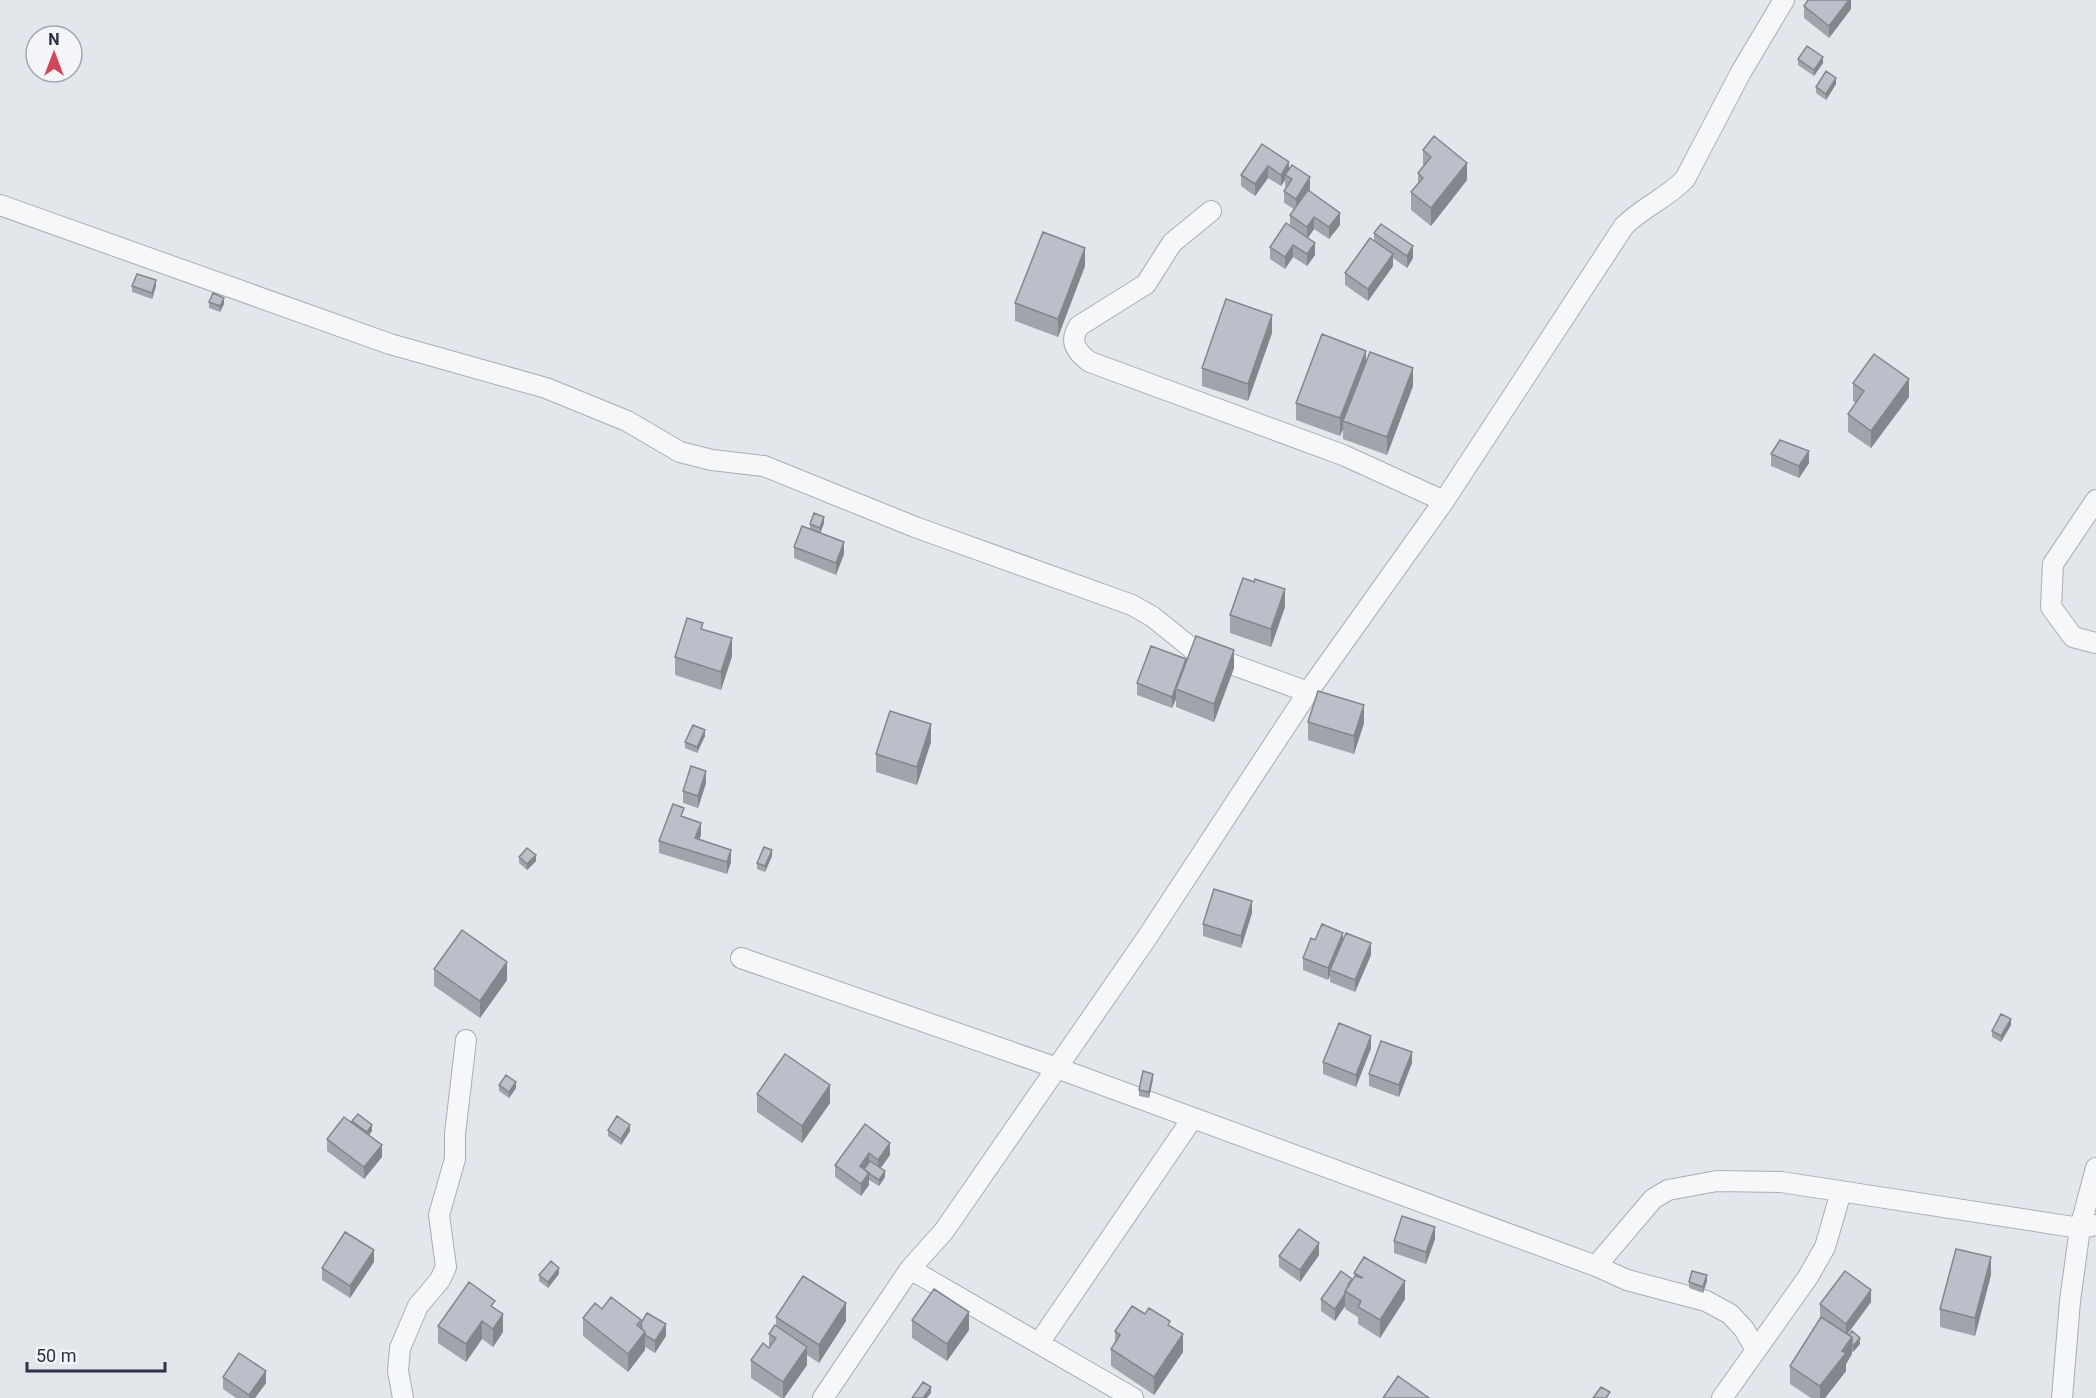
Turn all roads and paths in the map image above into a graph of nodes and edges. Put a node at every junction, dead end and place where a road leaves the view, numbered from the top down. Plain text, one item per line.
1 (1784, 0) edge
2 (0, 205) edge
3 (1211, 211) dead end
4 (2096, 500) edge
5 (1444, 501) junction
6 (2096, 643) edge
7 (1308, 692) junction
8 (741, 958) dead end
9 (466, 1040) dead end
10 (1057, 1068) junction
11 (1192, 1119) junction
12 (2096, 1168) edge
13 (1841, 1192) junction
14 (2088, 1226) edge
15 (1596, 1266) junction
16 (910, 1269) junction
17 (1039, 1343) junction
18 (1756, 1350) junction
19 (403, 1398) edge
20 (823, 1398) edge
21 (1133, 1398) edge
22 (1722, 1398) edge
23 (2062, 1398) edge

1 - 5 street
2 - 7 street
3 - 5 street
4 - 6 street
5 - 7 street
7 - 10 street
8 - 10 street
9 - 19 street
10 - 11 street
10 - 16 street
11 - 15 street
11 - 17 street
12 - 14 street
13 - 14 street
13 - 15 street
13 - 18 street
14 - 23 street
15 - 18 street
16 - 17 street
16 - 20 street
17 - 21 street
18 - 22 street

